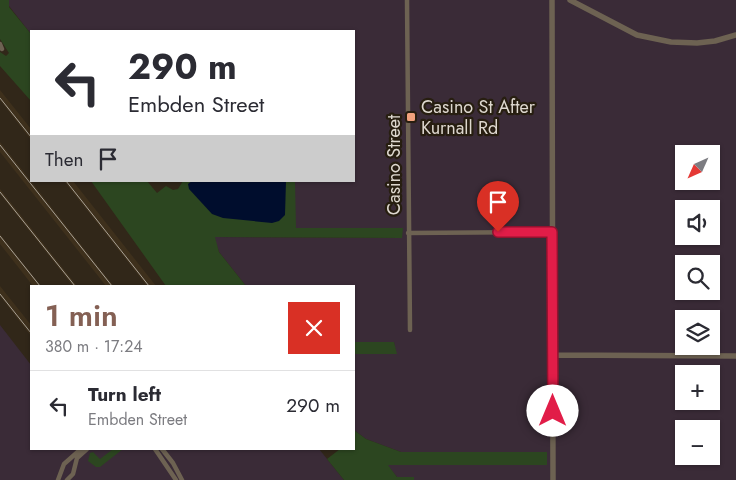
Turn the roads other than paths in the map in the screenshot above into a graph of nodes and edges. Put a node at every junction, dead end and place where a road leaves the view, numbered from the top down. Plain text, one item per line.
1 (407, 0) edge
2 (552, 0) edge
3 (570, 0) edge
4 (736, 35) edge
5 (408, 232) junction
6 (552, 232) junction
7 (410, 330) dead end
8 (552, 355) junction
9 (736, 356) edge
10 (80, 450) edge
11 (86, 450) edge
12 (155, 450) edge
13 (163, 450) edge
14 (58, 480) edge
15 (67, 480) edge
16 (176, 480) edge
17 (182, 480) edge
18 (553, 480) edge

1 - 5 street, Casino Street
2 - 6 street
3 - 4 street
5 - 6 street
5 - 7 street, Casino Street
6 - 8 street
8 - 9 street
8 - 18 street
10 - 14 street
11 - 15 street
12 - 16 street
13 - 17 street

